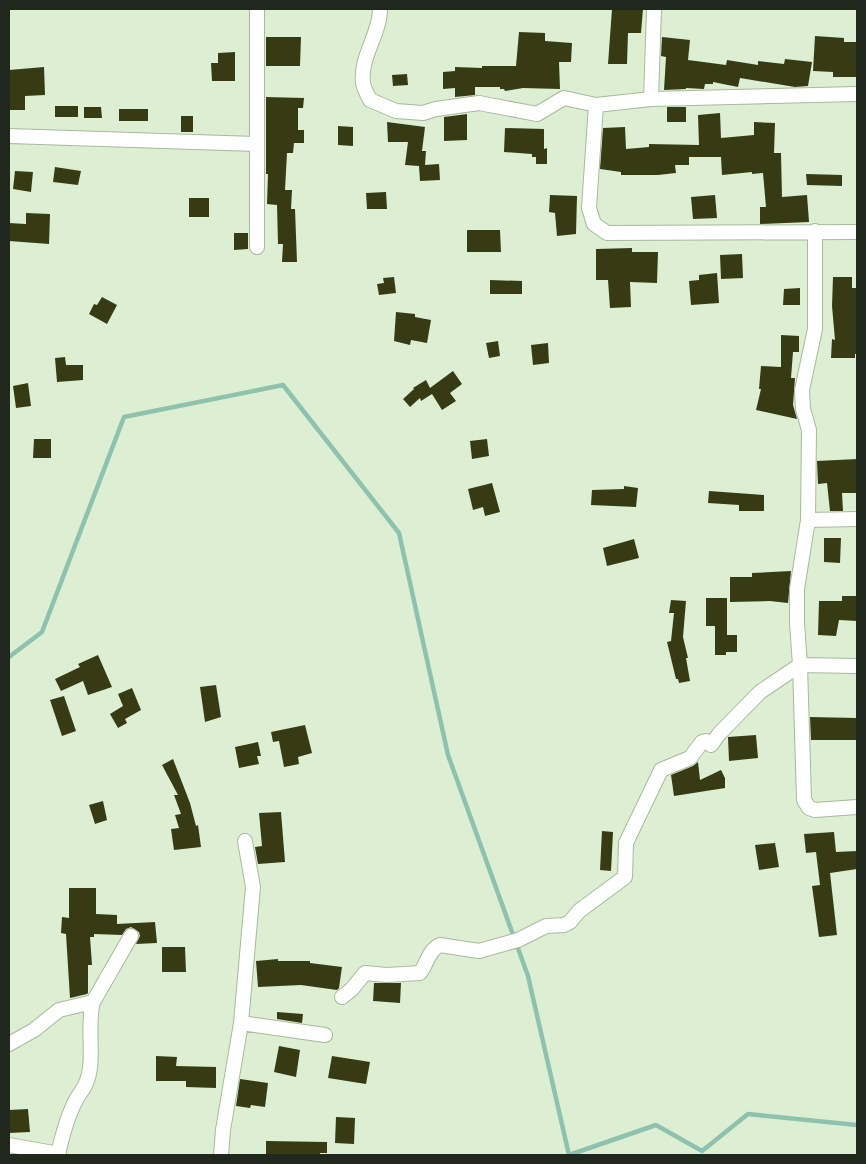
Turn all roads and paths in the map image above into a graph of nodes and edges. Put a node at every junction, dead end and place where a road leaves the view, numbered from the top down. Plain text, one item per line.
1 (257, 9) edge
2 (380, 9) edge
3 (654, 9) edge
4 (857, 94) edge
5 (651, 99) junction
6 (596, 105) junction
7 (9, 136) edge
8 (257, 144) junction
9 (815, 231) junction
10 (857, 232) edge
11 (257, 247) dead end
12 (857, 519) edge
13 (808, 520) junction
14 (800, 666) junction
15 (857, 666) edge
16 (857, 807) edge
17 (245, 842) dead end
18 (131, 936) dead end
19 (342, 998) dead end
20 (93, 1002) junction
21 (241, 1023) junction
22 (325, 1035) dead end
23 (9, 1044) edge
24 (9, 1144) edge
25 (59, 1155) edge
26 (221, 1155) edge

1 - 8 street
2 - 6 street
3 - 5 street
4 - 5 street
5 - 6 street
6 - 9 street
7 - 8 street
8 - 11 street
9 - 10 street
9 - 13 street
12 - 13 street
13 - 14 street
14 - 15 street
14 - 16 street
14 - 19 street
17 - 21 street
18 - 20 street
20 - 23 street
20 - 25 street
21 - 22 street
21 - 26 street
24 - 25 street

